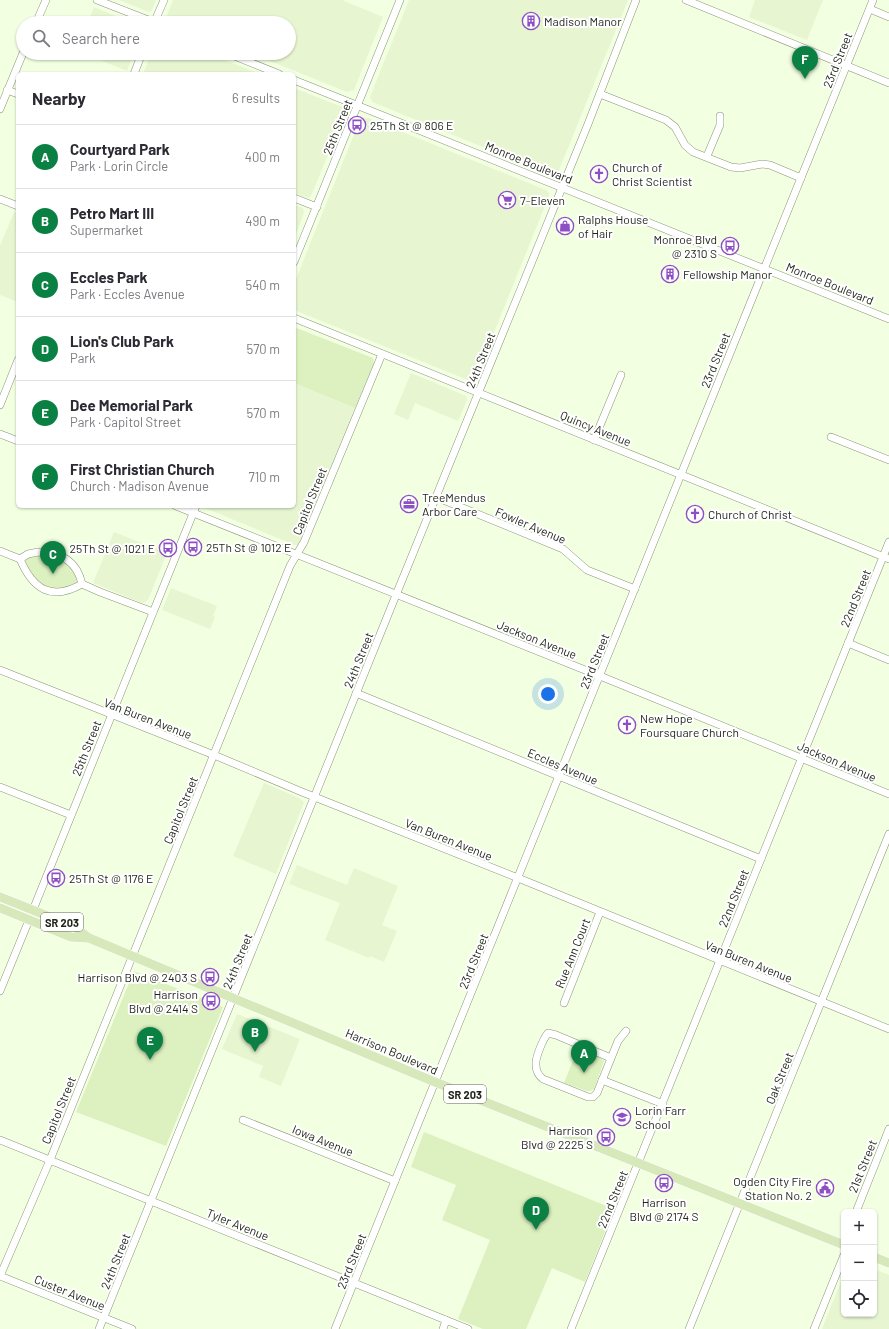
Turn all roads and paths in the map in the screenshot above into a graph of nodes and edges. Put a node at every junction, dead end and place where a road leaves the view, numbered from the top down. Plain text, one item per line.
1 (46, 0) edge
2 (97, 0) edge
3 (164, 0) edge
4 (400, 0) edge
5 (636, 0) edge
6 (686, 0) edge
7 (873, 0) edge
8 (870, 9) junction
9 (39, 16) edge
10 (137, 16) edge
11 (158, 16) edge
12 (889, 17) edge
13 (20, 60) edge
14 (139, 60) edge
15 (245, 60) edge
16 (846, 66) junction
17 (135, 72) edge
18 (275, 72) edge
19 (296, 81) edge
20 (889, 83) edge
21 (7, 90) junction
22 (16, 93) edge
23 (600, 94) junction
24 (1, 105) edge
25 (357, 105) junction
26 (720, 116) dead end
27 (707, 156) junction
28 (801, 178) junction
29 (562, 187) junction
30 (0, 199) edge
31 (296, 199) edge
32 (16, 205) edge
33 (317, 207) junction
34 (296, 257) edge
35 (764, 268) junction
36 (296, 319) edge
37 (889, 319) edge
38 (382, 354) junction
39 (16, 365) edge
40 (621, 375) dead end
41 (478, 393) junction
42 (0, 405) edge
43 (0, 434) edge
44 (831, 437) dead end
45 (16, 440) edge
46 (594, 440) junction
47 (889, 460) edge
48 (681, 475) junction
49 (436, 497) junction
50 (194, 510) edge
51 (889, 542) edge
52 (0, 551) edge
53 (297, 555) junction
54 (886, 558) edge
55 (20, 559) junction
56 (82, 584) junction
57 (634, 589) junction
58 (396, 595) junction
59 (153, 612) junction
60 (848, 643) junction
61 (889, 660) edge
62 (0, 670) edge
63 (600, 676) junction
64 (356, 693) junction
65 (111, 715) junction
66 (214, 755) junction
67 (803, 758) junction
68 (558, 777) junction
69 (0, 787) edge
70 (889, 794) edge
71 (314, 797) junction
72 (71, 815) junction
73 (889, 834) edge
74 (761, 859) junction
75 (518, 878) junction
76 (0, 897) edge
77 (0, 902) edge
78 (0, 908) edge
79 (33, 910) junction
80 (600, 912) junction
81 (29, 920) junction
82 (89, 938) junction
83 (133, 956) junction
84 (720, 961) junction
85 (0, 991) edge
86 (234, 998) junction
87 (822, 1002) junction
88 (564, 1003) dead end
89 (889, 1029) edge
90 (626, 1031) dead end
91 (611, 1058) junction
92 (602, 1080) junction
93 (435, 1082) junction
94 (662, 1104) junction
95 (244, 1120) dead end
96 (889, 1129) edge
97 (0, 1140) edge
98 (50, 1160) junction
99 (638, 1164) junction
100 (395, 1181) junction
101 (151, 1201) junction
102 (740, 1203) junction
103 (857, 1209) edge
104 (841, 1242) edge
105 (877, 1258) edge
106 (841, 1262) edge
107 (889, 1263) edge
108 (0, 1276) edge
109 (354, 1283) junction
110 (104, 1318) junction
111 (446, 1320) junction
112 (100, 1329) edge
113 (132, 1329) edge
114 (335, 1329) edge
115 (443, 1329) edge
116 (468, 1329) edge
117 (571, 1329) edge
118 (689, 1329) edge
119 (814, 1329) edge

1 - 9 street
2 - 10 street
3 - 11 street
4 - 25 street, 25th Street
5 - 23 street, 24th Street
6 - 16 street
7 - 8 street, 23rd Street
8 - 12 street
8 - 16 street, 23rd Street
13 - 21 street
14 - 17 street
15 - 18 street
16 - 20 street
16 - 28 street, 23rd Street
19 - 25 street, Monroe Boulevard
21 - 22 street
21 - 24 street
23 - 27 street
23 - 29 street, 24th Street
25 - 29 street, Monroe Boulevard
25 - 33 street, 25th Street
26 - 27 street
27 - 28 street
28 - 35 street, 23rd Street
29 - 35 street, Monroe Boulevard
29 - 41 street, 24th Street
30 - 32 street
31 - 33 street
33 - 34 street, 25th Street
35 - 37 street, Monroe Boulevard
35 - 48 street, 23rd Street
36 - 38 street, Quincy Avenue
38 - 41 street, Quincy Avenue
38 - 53 street, Capitol Street
39 - 42 street
40 - 46 street
41 - 46 street, Quincy Avenue
41 - 49 street, 24th Street
43 - 45 street
44 - 47 street
46 - 48 street, Quincy Avenue
48 - 54 street, Quincy Avenue
48 - 57 street, 23rd Street
49 - 57 street, Fowler Avenue
49 - 58 street, 24th Street
50 - 53 street, Jackson Avenue
50 - 59 street, 25th Street
51 - 54 street, 22nd Street
52 - 55 street
53 - 58 street, Jackson Avenue
53 - 66 street, Capitol Street
54 - 60 street, 22nd Street
55 - 56 street
55 - 56 street
56 - 59 street
57 - 63 street, 23rd Street
58 - 63 street, Jackson Avenue
58 - 64 street, 24th Street
59 - 65 street, 25th Street
60 - 61 street
60 - 67 street, 22nd Street
62 - 65 street, Van Buren Avenue
63 - 67 street, Jackson Avenue
63 - 68 street, 23rd Street
64 - 68 street, Eccles Avenue
64 - 71 street, 24th Street
65 - 66 street, Van Buren Avenue
65 - 72 street, 25th Street
66 - 71 street, Van Buren Avenue
66 - 83 street, Capitol Street
67 - 70 street, Jackson Avenue
67 - 74 street, 22nd Street
68 - 74 street, Eccles Avenue
68 - 75 street, 23rd Street
69 - 72 street
71 - 75 street, Van Buren Avenue
71 - 86 street, 24th Street
72 - 79 street, 25th Street
73 - 87 street, Oak Street
74 - 84 street, 22nd Street
75 - 80 street, Van Buren Avenue
75 - 93 street, 23rd Street
76 - 79 main road, Harrison Boulevard / SR 203
77 - 79 main road
78 - 81 main road, SR 203
79 - 82 main road, Harrison Boulevard / SR 203
80 - 84 street, Van Buren Avenue
80 - 88 street, Rue Ann Court
81 - 82 main road
81 - 85 street
82 - 83 main road, Harrison Boulevard / SR 203
83 - 86 main road, Harrison Boulevard / SR 203
83 - 98 street, Capitol Street
84 - 87 street, Van Buren Avenue
84 - 94 street, 22nd Street
86 - 93 main road, Harrison Boulevard / SR 203
86 - 101 street, 24th Street
87 - 89 street, Van Buren Avenue
87 - 102 street, Oak Street
90 - 91 street
91 - 92 street
91 - 92 street
92 - 94 street
93 - 99 main road, Harrison Boulevard / SR 203
93 - 100 street, 23rd Street
94 - 99 street, 22nd Street
95 - 100 street, Iowa Avenue
96 - 103 street, 21st Street
97 - 98 street, Tyler Avenue
98 - 101 street, Tyler Avenue
98 - 108 street, Capitol Street
99 - 102 main road, Harrison Boulevard / SR 203
99 - 117 street, 22nd Street
100 - 109 street, 23rd Street
101 - 109 street, Tyler Avenue
101 - 110 street, 24th Street
102 - 104 main road, Harrison Boulevard / SR 203
102 - 118 street, Oak Street
105 - 107 main road
106 - 119 street
108 - 110 street, Custer Avenue
109 - 111 street, Tyler Avenue
109 - 114 street, 23rd Street
110 - 112 street, 24th Street
110 - 113 street, Custer Avenue
111 - 115 street
111 - 116 street, Tyler Avenue

